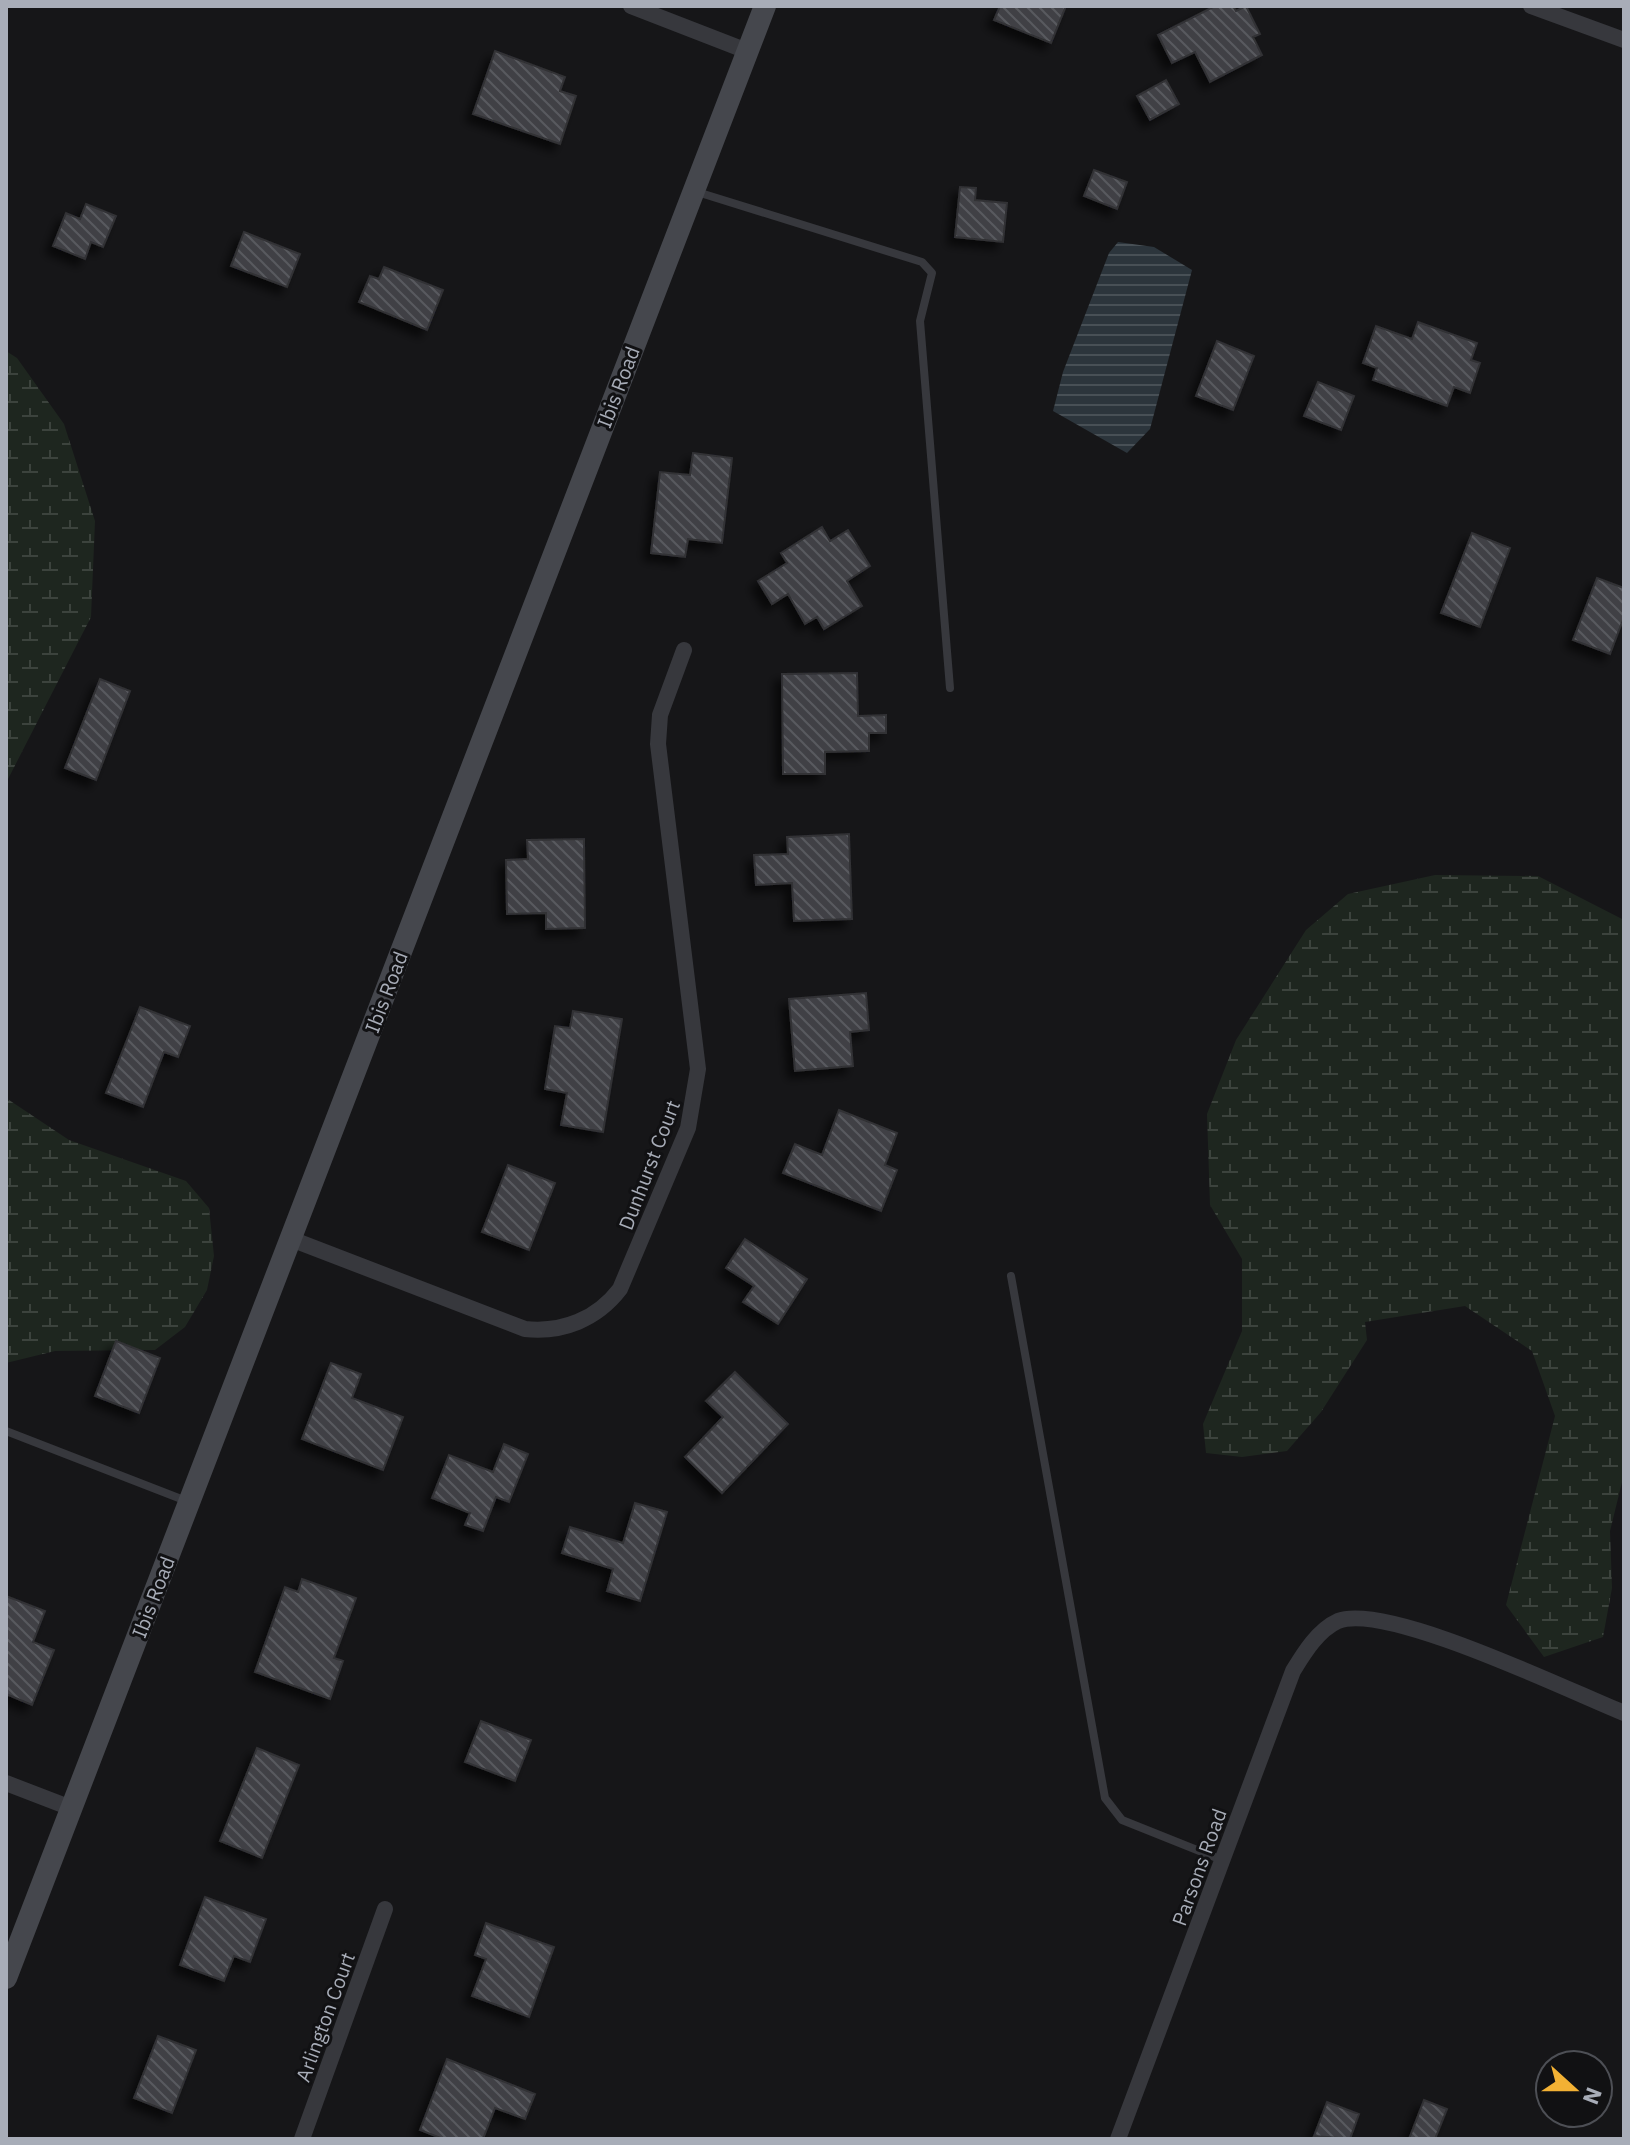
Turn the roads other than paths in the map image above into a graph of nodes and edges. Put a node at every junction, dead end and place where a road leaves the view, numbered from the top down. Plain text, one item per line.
1 (631, 6) edge
2 (765, 6) edge
3 (1531, 6) edge
4 (1624, 40) edge
5 (747, 51) junction
6 (693, 190) junction
7 (684, 650) dead end
8 (950, 688) dead end
9 (291, 1239) junction
10 (1011, 1276) dead end
11 (6, 1431) edge
12 (189, 1502) junction
13 (1624, 1713) edge
14 (6, 1783) edge
15 (71, 1808) junction
16 (1222, 1861) junction
17 (385, 1909) dead end
18 (6, 1978) edge
19 (302, 2139) edge
20 (1118, 2139) edge

1 - 5 street
2 - 5 street, Ibis Road
3 - 4 street
5 - 6 street, Ibis Road
6 - 8 lane
6 - 9 street, Ibis Road
7 - 9 street, Dunhurst Court
9 - 12 street, Ibis Road
10 - 16 lane
11 - 12 lane
12 - 15 street, Ibis Road
13 - 16 street, Parsons Road
14 - 15 street
15 - 18 street, Ibis Road
16 - 20 street, Parsons Road
17 - 19 street, Arlington Court

